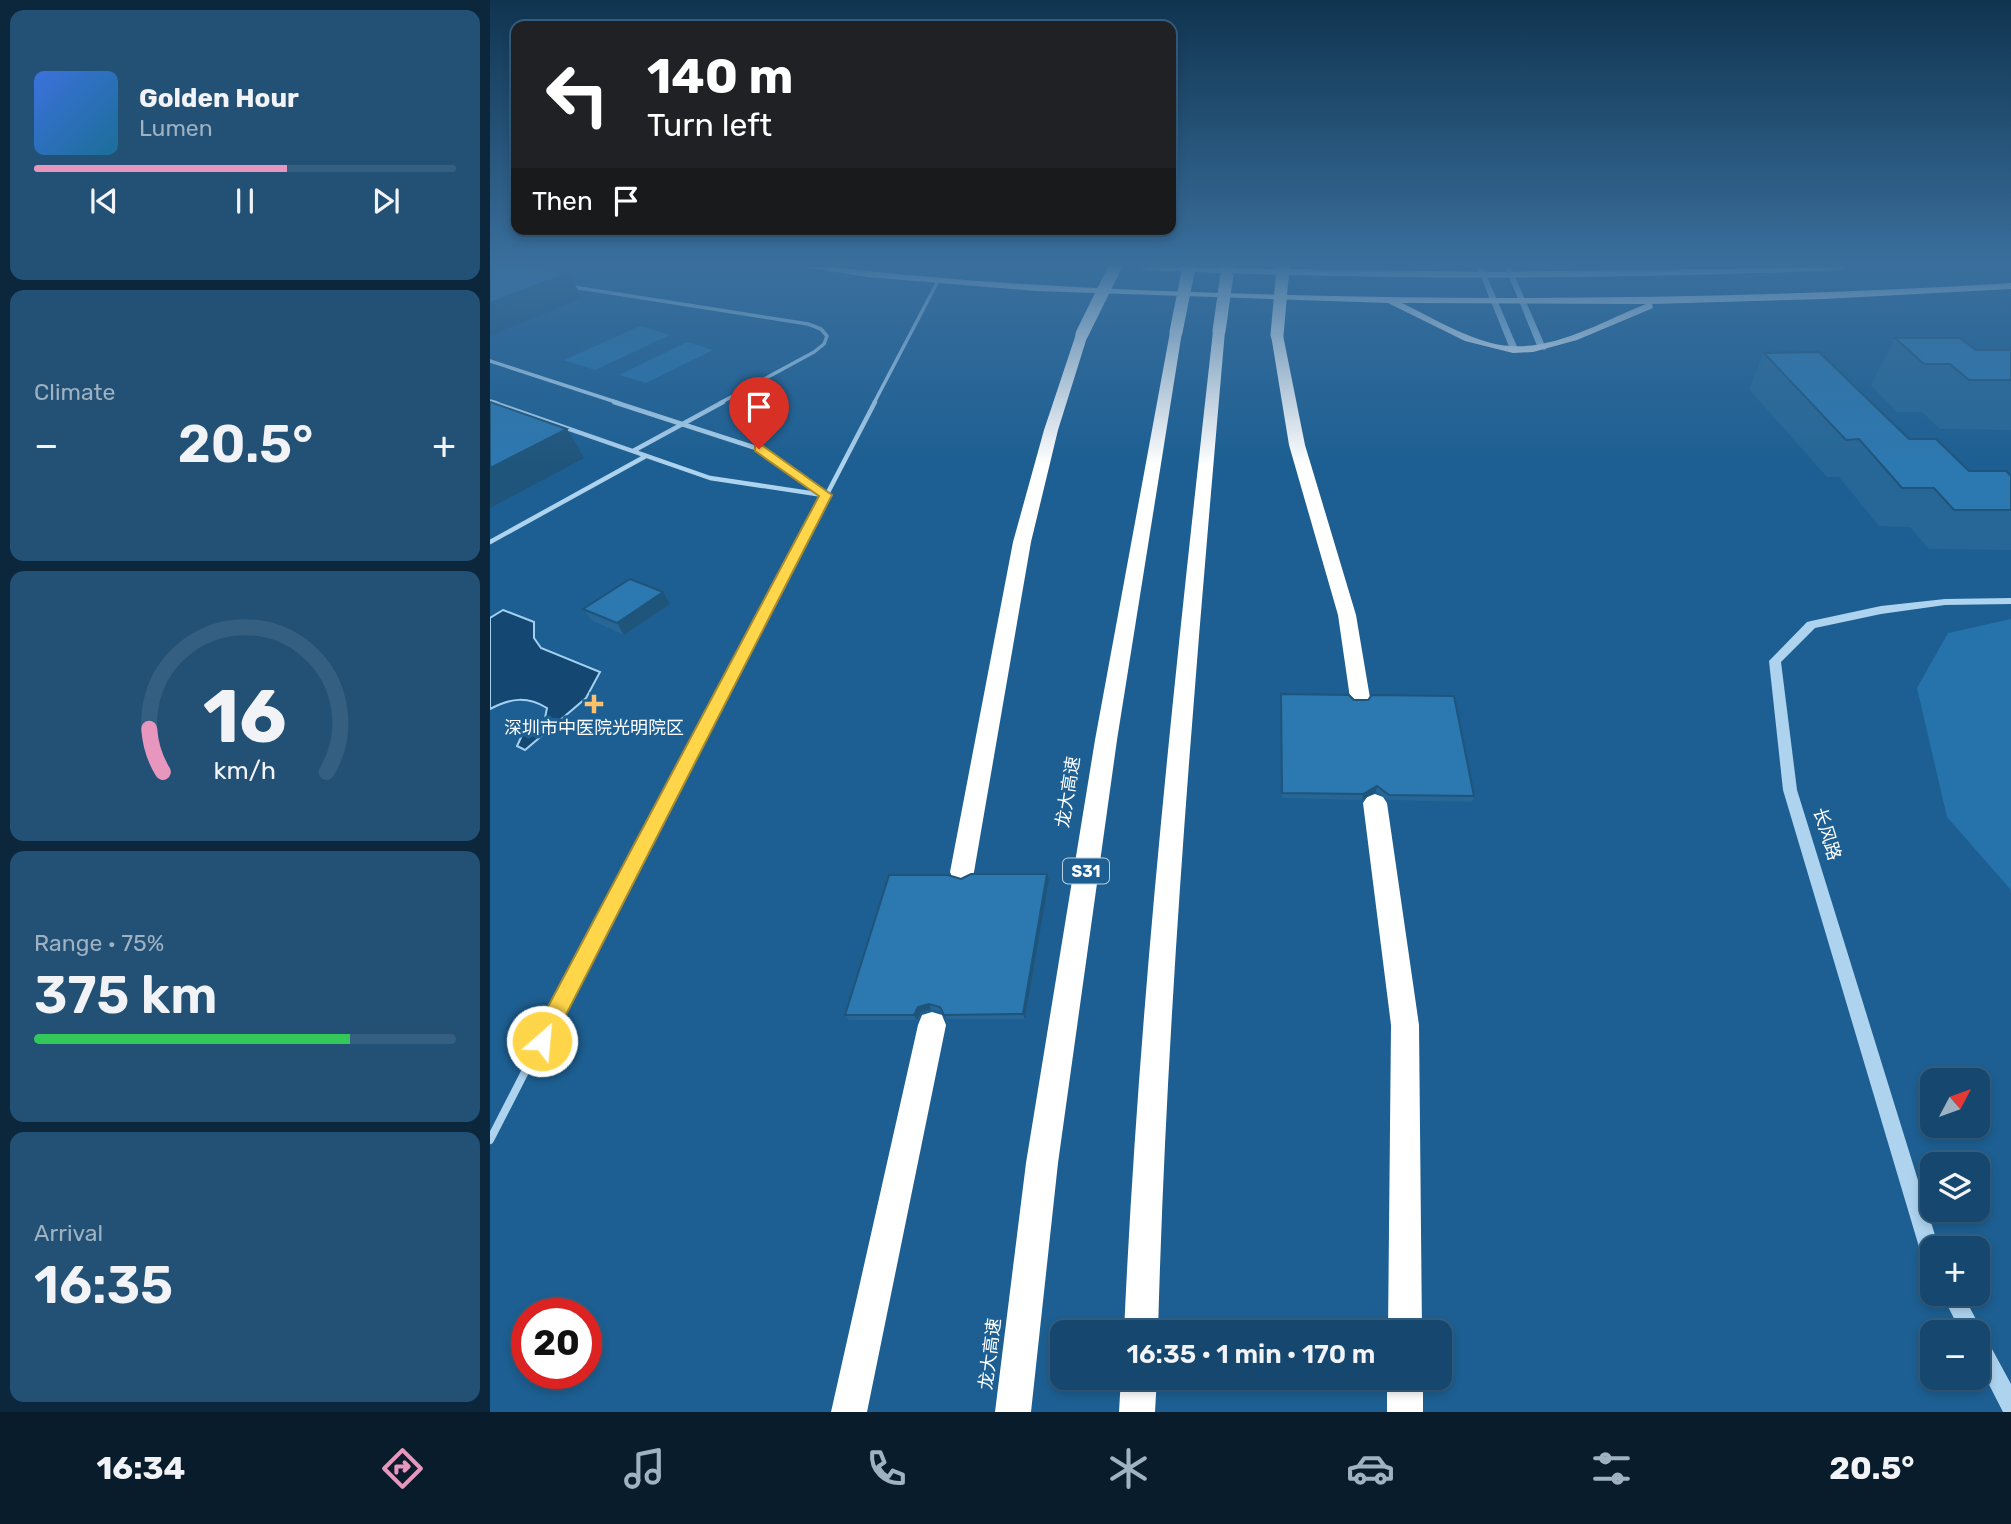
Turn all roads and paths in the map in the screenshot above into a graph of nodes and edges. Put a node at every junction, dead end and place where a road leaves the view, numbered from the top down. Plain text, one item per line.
1 (824, 333) edge
2 (911, 333) edge
3 (1083, 333) edge
4 (1176, 333) edge
5 (1219, 333) edge
6 (1277, 333) edge
7 (1460, 333) edge
8 (1507, 333) edge
9 (1536, 333) edge
10 (1580, 333) edge
11 (1542, 348) junction
12 (1514, 349) junction
13 (490, 361) edge
14 (490, 401) edge
15 (682, 424) junction
16 (633, 451) junction
17 (646, 456) junction
18 (826, 495) junction
19 (490, 542) edge
20 (2011, 601) edge
21 (1360, 698) edge
22 (1374, 803) dead end
23 (962, 872) dead end
24 (932, 1025) dead end
25 (490, 1140) edge
26 (1926, 1236) edge
27 (1140, 1320) edge
28 (1405, 1320) edge
29 (1990, 1366) edge
30 (1139, 1390) edge
31 (1405, 1390) edge
32 (2011, 1406) edge
33 (849, 1412) edge
34 (1013, 1412) edge
35 (1138, 1412) edge
36 (1405, 1412) edge

1 - 15 lane
2 - 18 lane
3 - 23 highway, bridge
4 - 34 highway, 龙大高速 / S31, bridge
5 - 27 highway, bridge
6 - 21 highway, bridge
7 - 12 main road
8 - 12 street
9 - 11 street
10 - 11 main road
11 - 12 main road
13 - 15 lane
14 - 16 lane
15 - 16 lane
15 - 18 lane
16 - 17 lane
17 - 18 lane
17 - 19 lane
18 - 25 lane
20 - 26 street, 长风路
22 - 28 highway
24 - 33 highway
29 - 32 street
30 - 35 highway
31 - 36 highway

